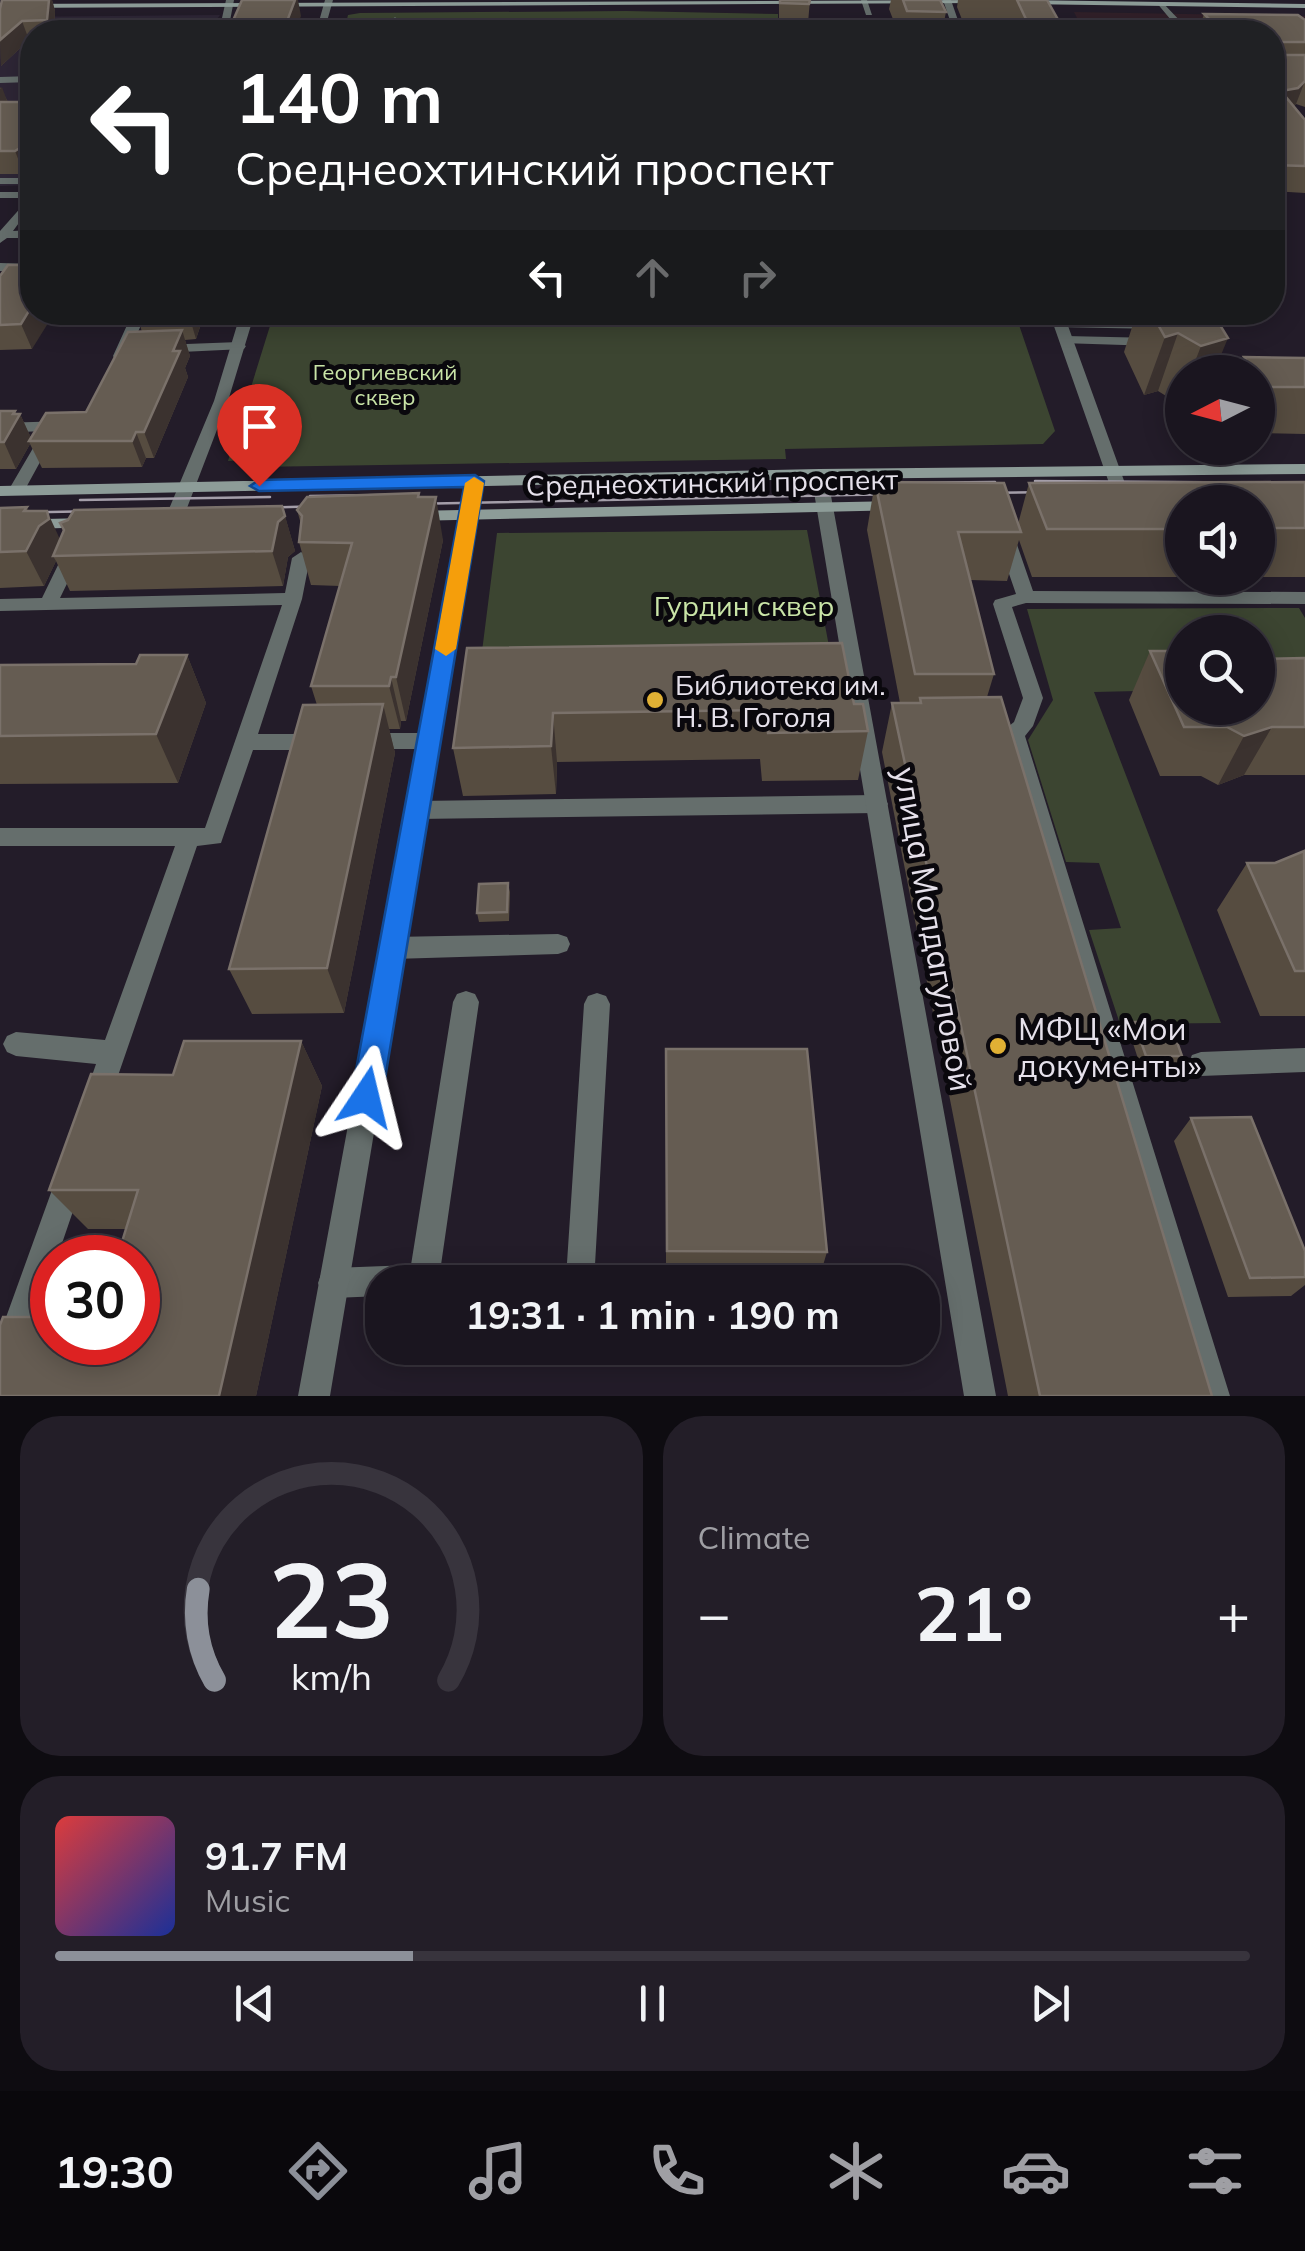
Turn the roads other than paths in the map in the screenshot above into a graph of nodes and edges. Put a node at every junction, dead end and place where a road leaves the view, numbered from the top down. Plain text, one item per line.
1 (947, 0) edge
2 (1248, 0) edge
3 (864, 1) edge
4 (990, 1) edge
5 (228, 2) edge
6 (328, 2) edge
7 (1006, 2) edge
8 (1219, 2) edge
9 (67, 3) edge
10 (1305, 3) edge
11 (1158, 4) junction
12 (0, 6) edge
13 (869, 13) dead end
14 (1173, 20) edge
15 (20, 211) edge
16 (1, 236) edge
17 (134, 325) edge
18 (245, 325) edge
19 (1061, 325) edge
20 (1178, 326) edge
21 (1212, 326) edge
22 (1169, 342) edge
23 (1188, 342) edge
24 (1207, 342) junction
25 (239, 346) junction
26 (123, 350) junction
27 (1215, 355) edge
28 (113, 372) edge
29 (89, 425) edge
30 (54, 426) junction
31 (0, 428) edge
32 (1111, 469) junction
33 (1305, 469) edge
34 (819, 474) junction
35 (475, 481) junction
36 (187, 487) junction
37 (8, 491) edge
38 (1122, 501) edge
39 (918, 505) edge
40 (824, 507) junction
41 (469, 515) junction
42 (390, 517) edge
43 (192, 521) edge
44 (1000, 521) edge
45 (0, 525) edge
46 (92, 528) edge
47 (301, 558) edge
48 (68, 563) edge
49 (1026, 597) junction
50 (1305, 598) edge
51 (293, 599) junction
52 (48, 604) junction
53 (0, 605) edge
54 (864, 734) junction
55 (897, 734) edge
56 (964, 734) edge
57 (1014, 734) junction
58 (429, 741) junction
59 (245, 742) junction
60 (877, 804) junction
61 (418, 810) junction
62 (0, 837) edge
63 (190, 837) junction
64 (558, 944) dead end
65 (393, 948) junction
66 (466, 1002) dead end
67 (597, 1004) dead end
68 (16, 1044) dead end
69 (114, 1053) junction
70 (1305, 1060) edge
71 (1201, 1064) dead end
72 (88, 1125) edge
73 (76, 1161) edge
74 (426, 1265) edge
75 (582, 1265) edge
76 (365, 1282) edge
77 (334, 1283) junction
78 (0, 1378) edge
79 (314, 1396) edge
80 (980, 1396) edge
81 (1214, 1396) edge

1 - 3 street
1 - 4 street
2 - 10 street
3 - 6 street
3 - 13 street
5 - 6 street
5 - 9 street
7 - 11 street
8 - 10 street
8 - 11 street
9 - 12 street
11 - 14 street
15 - 16 street
17 - 26 street
18 - 25 street
19 - 20 street
19 - 22 street
19 - 32 street
21 - 24 street
23 - 24 street
24 - 27 street
25 - 26 street
25 - 36 street
26 - 28 street
29 - 30 street
30 - 31 street
30 - 37 street
32 - 33 street, Среднеохтинский проспект
32 - 34 street, Среднеохтинский проспект
32 - 38 street
34 - 35 street, Среднеохтинский проспект
34 - 40 street, улица Молдагуловой
35 - 36 street, Среднеохтинский проспект
35 - 41 street
36 - 37 street, Среднеохтинский проспект
36 - 43 street
39 - 40 street, Среднеохтинский проспект
40 - 41 street, Среднеохтинский проспект
40 - 54 street, улица Молдагуловой
41 - 42 street, Среднеохтинский проспект
41 - 58 street
44 - 49 street
45 - 46 street
47 - 51 street
48 - 52 street
49 - 50 street
49 - 57 street
51 - 52 street
51 - 59 street
52 - 53 street
54 - 55 street
54 - 60 street, улица Молдагуловой
56 - 57 street
57 - 81 street
58 - 59 street
58 - 61 street
59 - 63 street
60 - 61 street
60 - 80 street, улица Молдагуловой
61 - 65 street
62 - 63 street
63 - 69 street
64 - 65 street
65 - 77 street
66 - 74 street
67 - 75 street
68 - 69 street
69 - 72 street
70 - 71 street
73 - 78 street
76 - 77 street
77 - 79 street

